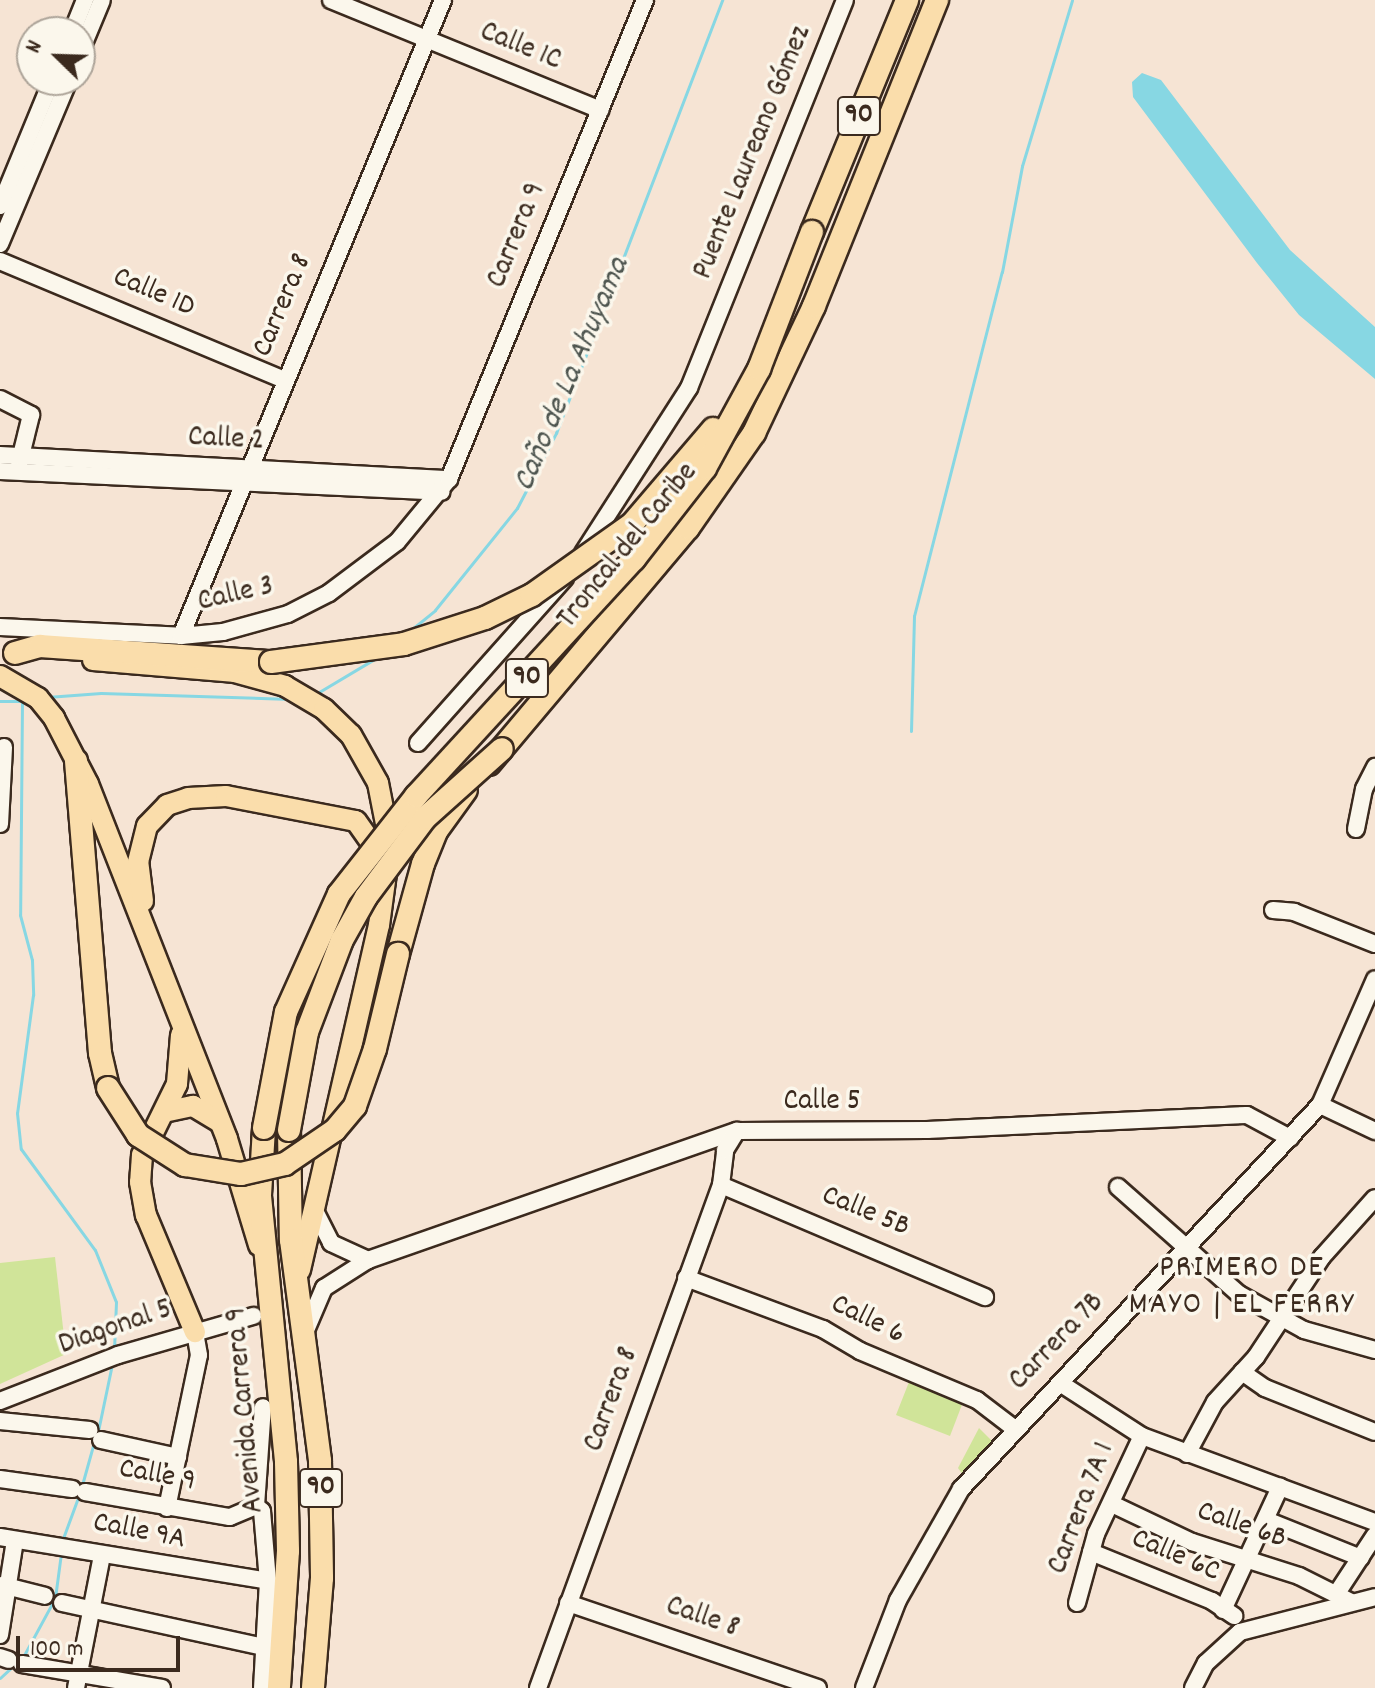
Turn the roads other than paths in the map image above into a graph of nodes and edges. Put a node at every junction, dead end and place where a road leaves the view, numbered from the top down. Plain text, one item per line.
1 (331, 0) edge
2 (443, 0) edge
3 (645, 0) edge
4 (845, 0) edge
5 (907, 0) edge
6 (937, 0) edge
7 (426, 40) junction
8 (45, 96) edge
9 (62, 96) edge
10 (600, 110) junction
11 (0, 206) edge
12 (812, 232) junction
13 (0, 244) edge
14 (0, 261) edge
15 (284, 380) junction
16 (0, 399) edge
17 (0, 455) edge
18 (19, 464) junction
19 (0, 471) edge
20 (243, 477) junction
21 (446, 486) junction
22 (0, 627) edge
23 (181, 636) junction
24 (8, 652) edge
25 (8, 680) edge
26 (422, 740) dead end
27 (4, 747) dead end
28 (502, 749) junction
29 (76, 761) junction
30 (1373, 775) edge
31 (0, 823) edge
32 (1356, 829) dead end
33 (386, 869) junction
34 (1273, 910) dead end
35 (146, 932) junction
36 (1375, 944) edge
37 (1375, 979) edge
38 (181, 1024) junction
39 (1320, 1105) junction
40 (164, 1112) junction
41 (219, 1122) junction
42 (264, 1128) joint
43 (289, 1130) joint
44 (737, 1131) junction
45 (1375, 1131) edge
46 (1290, 1138) junction
47 (721, 1185) junction
48 (1118, 1187) dead end
49 (315, 1191) junction
50 (1375, 1198) edge
51 (1186, 1251) junction
52 (368, 1260) junction
53 (686, 1278) junction
54 (298, 1290) junction
55 (267, 1292) junction
56 (985, 1297) dead end
57 (253, 1316) dead end
58 (1280, 1319) junction
59 (306, 1330) junction
60 (195, 1332) junction
61 (1375, 1350) edge
62 (1242, 1372) junction
63 (1060, 1383) junction
64 (0, 1401) edge
65 (263, 1407) dead end
66 (0, 1421) edge
67 (1015, 1429) junction
68 (1375, 1432) edge
69 (1142, 1436) junction
70 (1187, 1454) junction
71 (178, 1457) junction
72 (0, 1479) edge
73 (1280, 1487) junction
74 (1112, 1504) junction
75 (167, 1508) junction
76 (259, 1509) junction
77 (1266, 1520) junction
78 (1375, 1522) edge
79 (1375, 1535) edge
80 (8, 1538) edge
81 (1091, 1552) junction
82 (102, 1555) junction
83 (1361, 1558) junction
84 (1249, 1560) junction
85 (268, 1581) junction
86 (5, 1586) edge
87 (45, 1596) dead end
88 (1375, 1597) edge
89 (1344, 1598) junction
90 (62, 1603) dead end
91 (568, 1603) junction
92 (1077, 1603) dead end
93 (94, 1611) junction
94 (0, 1635) edge
95 (264, 1647) junction
96 (10, 1660) edge
97 (77, 1681) edge
98 (126, 1686) edge
99 (162, 1688) edge
100 (262, 1688) edge
101 (279, 1688) edge
102 (313, 1688) edge
103 (538, 1688) edge
104 (818, 1688) edge
105 (864, 1688) edge
106 (1193, 1688) edge

1 - 7 street, Calle 1C
2 - 7 street, Carrera 8
3 - 10 street, Carrera 9
4 - 26 street, Puente Laureano Gómez / 90
5 - 12 highway, Troncal del Caribe / 90
6 - 28 highway, Troncal del Caribe / 90
7 - 10 street, Calle 1C
7 - 15 street, Carrera 8
8 - 11 street
9 - 13 street
10 - 21 street, Carrera 9
12 - 24 highway, bridge
12 - 42 highway, Troncal del Caribe / 90, bridge
14 - 15 street, Calle 1D
15 - 20 street, Carrera 8
16 - 18 street
17 - 18 street, Calle 2
18 - 19 street, Calle 2
18 - 20 street, Calle 2
20 - 21 street, Calle 2
20 - 23 street, Carrera 8
21 - 23 street, Calle 3
22 - 23 street, Calle 3
24 - 33 main road
25 - 29 main road
27 - 31 street
28 - 29 highway, bridge
28 - 43 highway, Troncal del Caribe / 90, bridge
29 - 35 main road
30 - 32 street
33 - 35 main road
33 - 49 main road
34 - 36 street
35 - 38 main road
37 - 39 street, Carrera 7B
38 - 40 main road
38 - 41 main road
39 - 45 street
39 - 46 street, Carrera 7B
40 - 41 main road
40 - 60 main road
41 - 55 main road
42 - 55 highway, Avenida Carrera 9 / 90
43 - 54 highway, Avenida Carrera 9 / 90
44 - 46 street, Calle 5
44 - 47 street, Carrera 8
44 - 52 street, Calle 5
46 - 51 street, Carrera 7B
47 - 53 street, Carrera 8
47 - 56 street, Calle 5B
48 - 51 street
49 - 52 street
49 - 54 main road
50 - 58 street
51 - 58 street
51 - 63 street, Carrera 7B
52 - 59 street, Calle 5
53 - 67 street, Calle 6
53 - 91 street, Carrera 8
54 - 59 highway, Avenida Carrera 9 / 90
55 - 101 highway, Avenida Carrera 9 / 90
57 - 60 street, Diagonal 5
58 - 61 street
58 - 62 street
59 - 102 highway, Avenida Carrera 9 / 90
60 - 64 street, Diagonal 5
60 - 71 street
62 - 68 street
62 - 70 street
63 - 67 street, Carrera 7B
63 - 69 street
65 - 76 street
66 - 71 street
67 - 105 street, Carrera 7B
69 - 70 street
69 - 74 street, Carrera 7A 1
70 - 73 street
71 - 75 street
72 - 75 street, Calle 9
73 - 77 street
73 - 78 street
74 - 81 street, Carrera 7A 1
74 - 84 street, Calle 6B
75 - 76 street, Calle 9
76 - 85 street
77 - 83 street
77 - 84 street
79 - 83 street
80 - 82 street, Calle 9A
80 - 86 street
81 - 84 street, Calle 6C
81 - 92 street, Carrera 7A 1
82 - 85 street, Calle 9A
82 - 93 street
83 - 89 street
84 - 89 street, Calle 6B
85 - 95 street
86 - 87 street
86 - 94 street
88 - 89 street
89 - 106 street
90 - 93 street
91 - 103 street, Carrera 8
91 - 104 street, Calle 8
93 - 95 street
93 - 97 street
95 - 100 street
96 - 97 street
97 - 98 street
98 - 99 street

